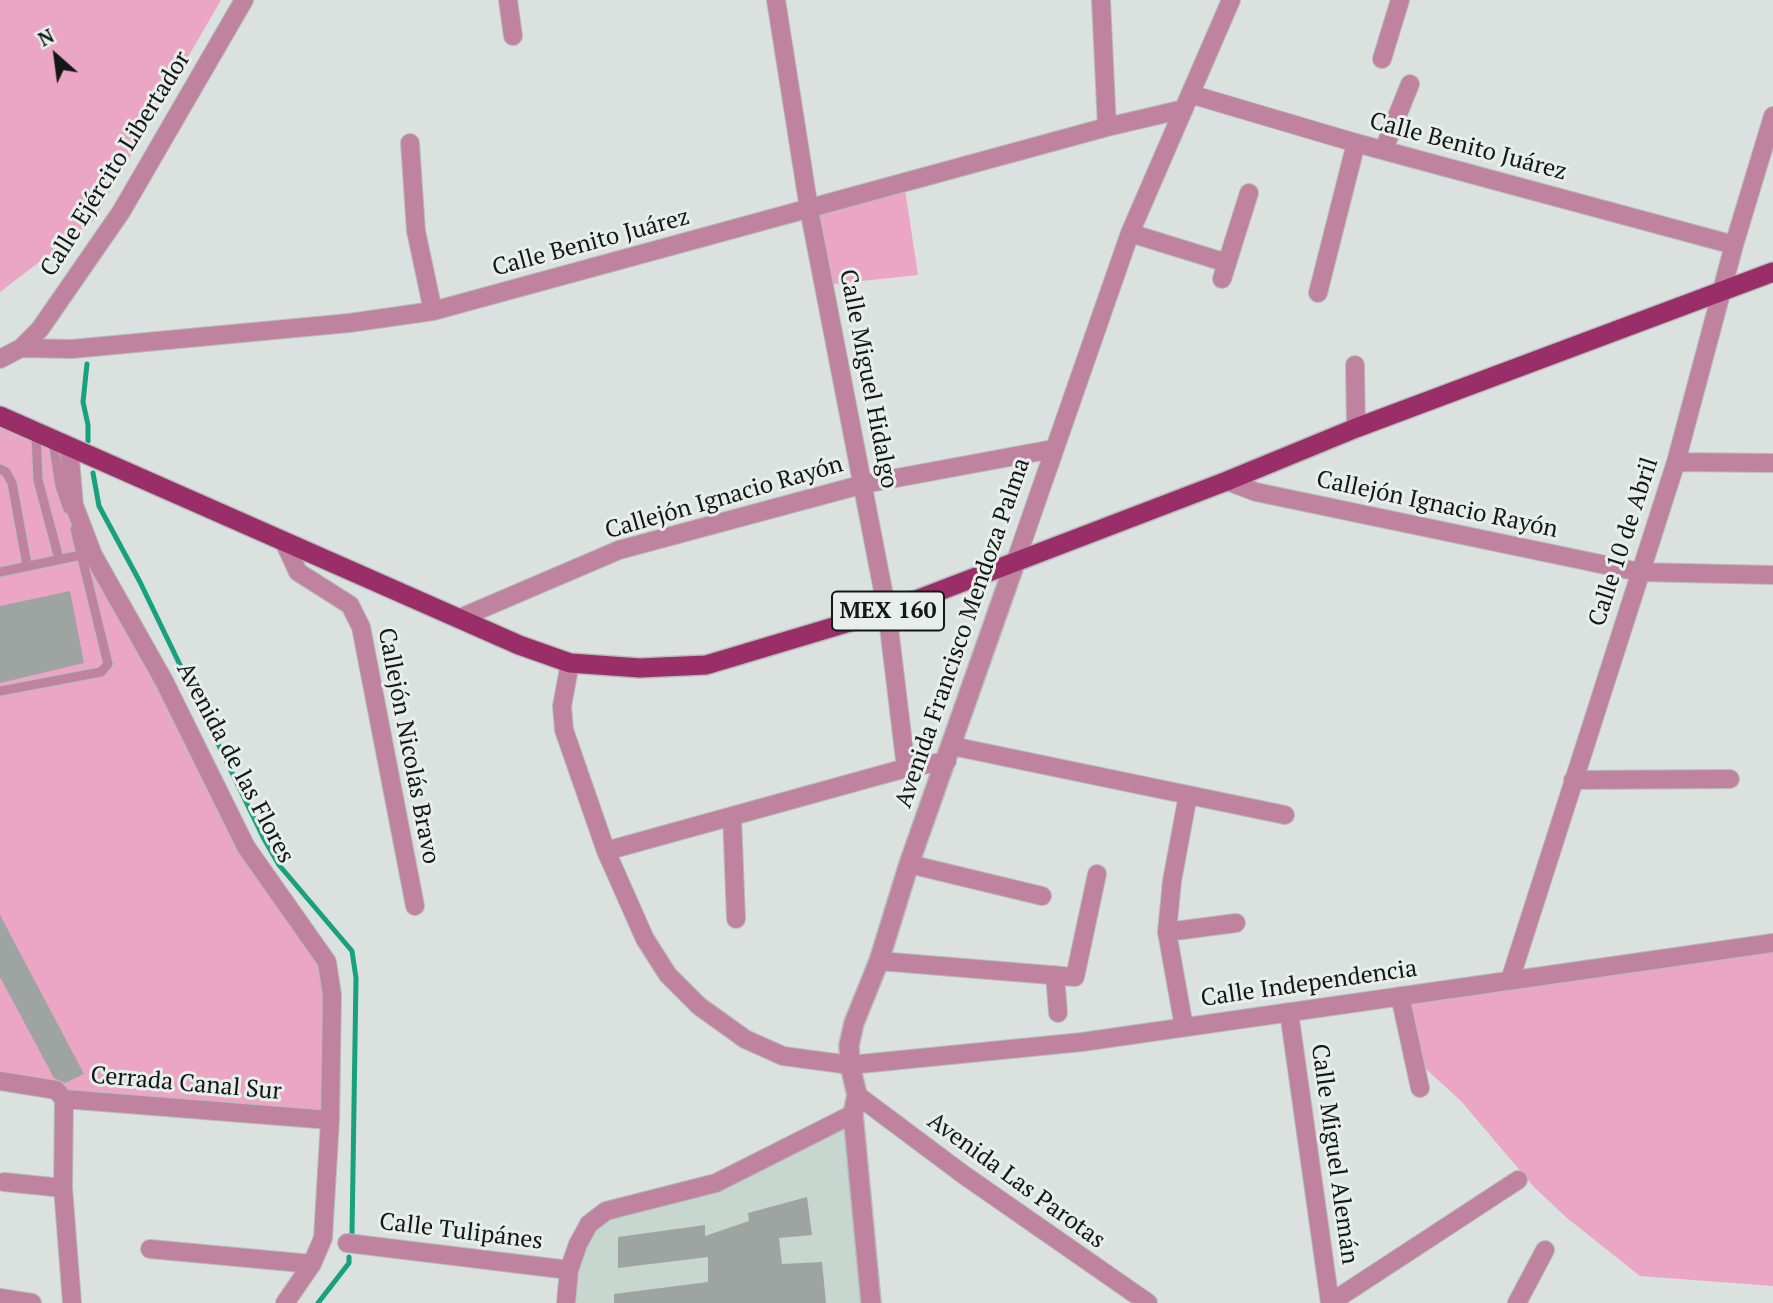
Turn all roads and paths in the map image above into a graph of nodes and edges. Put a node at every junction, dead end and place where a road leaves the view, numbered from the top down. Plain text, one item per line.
1 (244, 0) edge
2 (508, 0) edge
3 (776, 0) edge
4 (1101, 0) edge
5 (1231, 0) edge
6 (1399, 0) edge
7 (513, 36) dead end
8 (1382, 59) dead end
9 (1410, 84) dead end
10 (1187, 102) junction
11 (1773, 116) edge
12 (1107, 127) junction
13 (410, 143) dead end
14 (1356, 143) junction
15 (1384, 149) junction
16 (1249, 193) dead end
17 (809, 209) junction
18 (1130, 233) junction
19 (1734, 244) junction
20 (1773, 272) edge
21 (1723, 291) junction
22 (1318, 293) dead end
23 (433, 311) junction
24 (21, 348) junction
25 (0, 359) edge
26 (1355, 365) dead end
27 (0, 416) edge
28 (1356, 428) junction
29 (53, 440) junction
30 (1053, 449) junction
31 (1676, 462) junction
32 (1773, 463) edge
33 (0, 469) edge
34 (1227, 481) junction
35 (864, 484) junction
36 (285, 544) junction
37 (81, 555) junction
38 (59, 559) junction
39 (1016, 560) junction
40 (27, 565) junction
41 (0, 572) edge
42 (1639, 572) junction
43 (1773, 575) edge
44 (887, 611) junction
45 (460, 618) junction
46 (570, 663) junction
47 (0, 691) edge
48 (949, 754) junction
49 (906, 768) junction
50 (1730, 779) dead end
51 (1573, 780) junction
52 (1188, 795) junction
53 (1285, 815) dead end
54 (732, 816) junction
55 (606, 851) junction
56 (909, 864) junction
57 (1097, 874) dead end
58 (1042, 896) dead end
59 (415, 906) dead end
60 (736, 919) dead end
61 (1236, 923) dead end
62 (1167, 932) junction
63 (1773, 943) edge
64 (879, 961) junction
65 (1055, 975) junction
66 (1510, 980) junction
67 (1400, 996) junction
68 (1289, 1012) junction
69 (1058, 1013) dead end
70 (1184, 1027) junction
71 (850, 1065) junction
72 (0, 1081) edge
73 (1420, 1088) dead end
74 (64, 1098) junction
75 (855, 1105) junction
76 (330, 1120) junction
77 (1518, 1180) dead end
78 (5, 1182) dead end
79 (63, 1188) junction
80 (346, 1243) dead end
81 (150, 1249) dead end
82 (1545, 1250) dead end
83 (312, 1264) junction
84 (569, 1269) junction
85 (0, 1298) edge
86 (32, 1303) edge
87 (72, 1303) edge
88 (285, 1303) edge
89 (566, 1303) edge
90 (871, 1303) edge
91 (1148, 1303) edge
92 (1330, 1303) edge
93 (1517, 1303) edge

1 - 24 street, Calle Ejército Libertador
2 - 7 street
3 - 17 street, Calle Miguel Hidalgo
4 - 12 street
5 - 10 street, Avenida Francisco Mendoza Palma
6 - 8 street
9 - 15 street
10 - 12 street, Calle Benito Juárez
10 - 14 street, Calle Benito Juárez
10 - 18 street, Avenida Francisco Mendoza Palma
11 - 19 street, Calle 10 de Abril
12 - 17 street, Calle Benito Juárez
13 - 23 street
14 - 15 street, Calle Benito Juárez
14 - 22 street
15 - 19 street, Calle Benito Juárez
16 - 18 street
17 - 23 street, Calle Benito Juárez
17 - 35 street, Calle Miguel Hidalgo
18 - 30 street, Avenida Francisco Mendoza Palma
19 - 21 street, Calle 10 de Abril
20 - 21 main road, MEX 160
21 - 28 main road, MEX 160
21 - 31 street, Calle 10 de Abril
23 - 24 street, Calle Benito Juárez
24 - 25 street, Calle Benito Juárez
26 - 28 street
27 - 29 main road, MEX 160
28 - 34 main road, MEX 160
29 - 36 main road, MEX 160
29 - 37 lane
29 - 38 lane
29 - 76 street, Avenida de las Flores
30 - 35 street, Callejón Ignacio Rayón
30 - 39 street, Avenida Francisco Mendoza Palma
31 - 32 street
31 - 42 street, Calle 10 de Abril
33 - 40 lane
34 - 39 main road, MEX 160
34 - 42 street, Callejón Ignacio Rayón
35 - 44 street, Calle Miguel Hidalgo
35 - 45 street, Callejón Ignacio Rayón
36 - 45 main road, MEX 160
36 - 59 street, Callejón Nicolás Bravo
37 - 38 lane
37 - 47 lane
38 - 40 lane
39 - 44 main road, MEX 160
39 - 48 street, Avenida Francisco Mendoza Palma
40 - 41 lane
42 - 43 street, Callejón Ignacio Rayón
42 - 51 street, Calle 10 de Abril
44 - 46 main road, MEX 160
44 - 49 street, Calle Miguel Hidalgo
45 - 46 main road, MEX 160
46 - 55 street, Calle Independencia
48 - 49 street
48 - 52 street
48 - 56 street, Avenida Francisco Mendoza Palma
49 - 54 street
50 - 51 street
51 - 66 street, Calle 10 de Abril
52 - 53 street
52 - 62 street
54 - 55 street
54 - 60 street
55 - 71 street, Calle Independencia
56 - 58 street
56 - 64 street, Avenida Francisco Mendoza Palma
57 - 65 street
61 - 62 street
62 - 70 street
63 - 66 street, Calle Independencia
64 - 65 street
64 - 71 street, Avenida Francisco Mendoza Palma
65 - 69 street
66 - 67 street, Calle Independencia
67 - 68 street, Calle Independencia
67 - 73 street
68 - 70 street, Calle Independencia
68 - 92 street, Calle Miguel Alemán
70 - 71 street, Calle Independencia
71 - 75 street, Avenida Francisco Mendoza Palma
72 - 74 street, Cerrada Canal Sur
74 - 76 street, Cerrada Canal Sur
74 - 79 street
75 - 84 street
75 - 90 street, Avenida Francisco Mendoza Palma
75 - 91 street, Avenida Las Parotas
76 - 83 street, Avenida de las Flores
77 - 92 street
78 - 79 street
79 - 87 street
80 - 84 street, Calle Tulipánes
81 - 83 street
82 - 93 street
83 - 88 street, Avenida de las Flores
84 - 89 street
85 - 86 street

